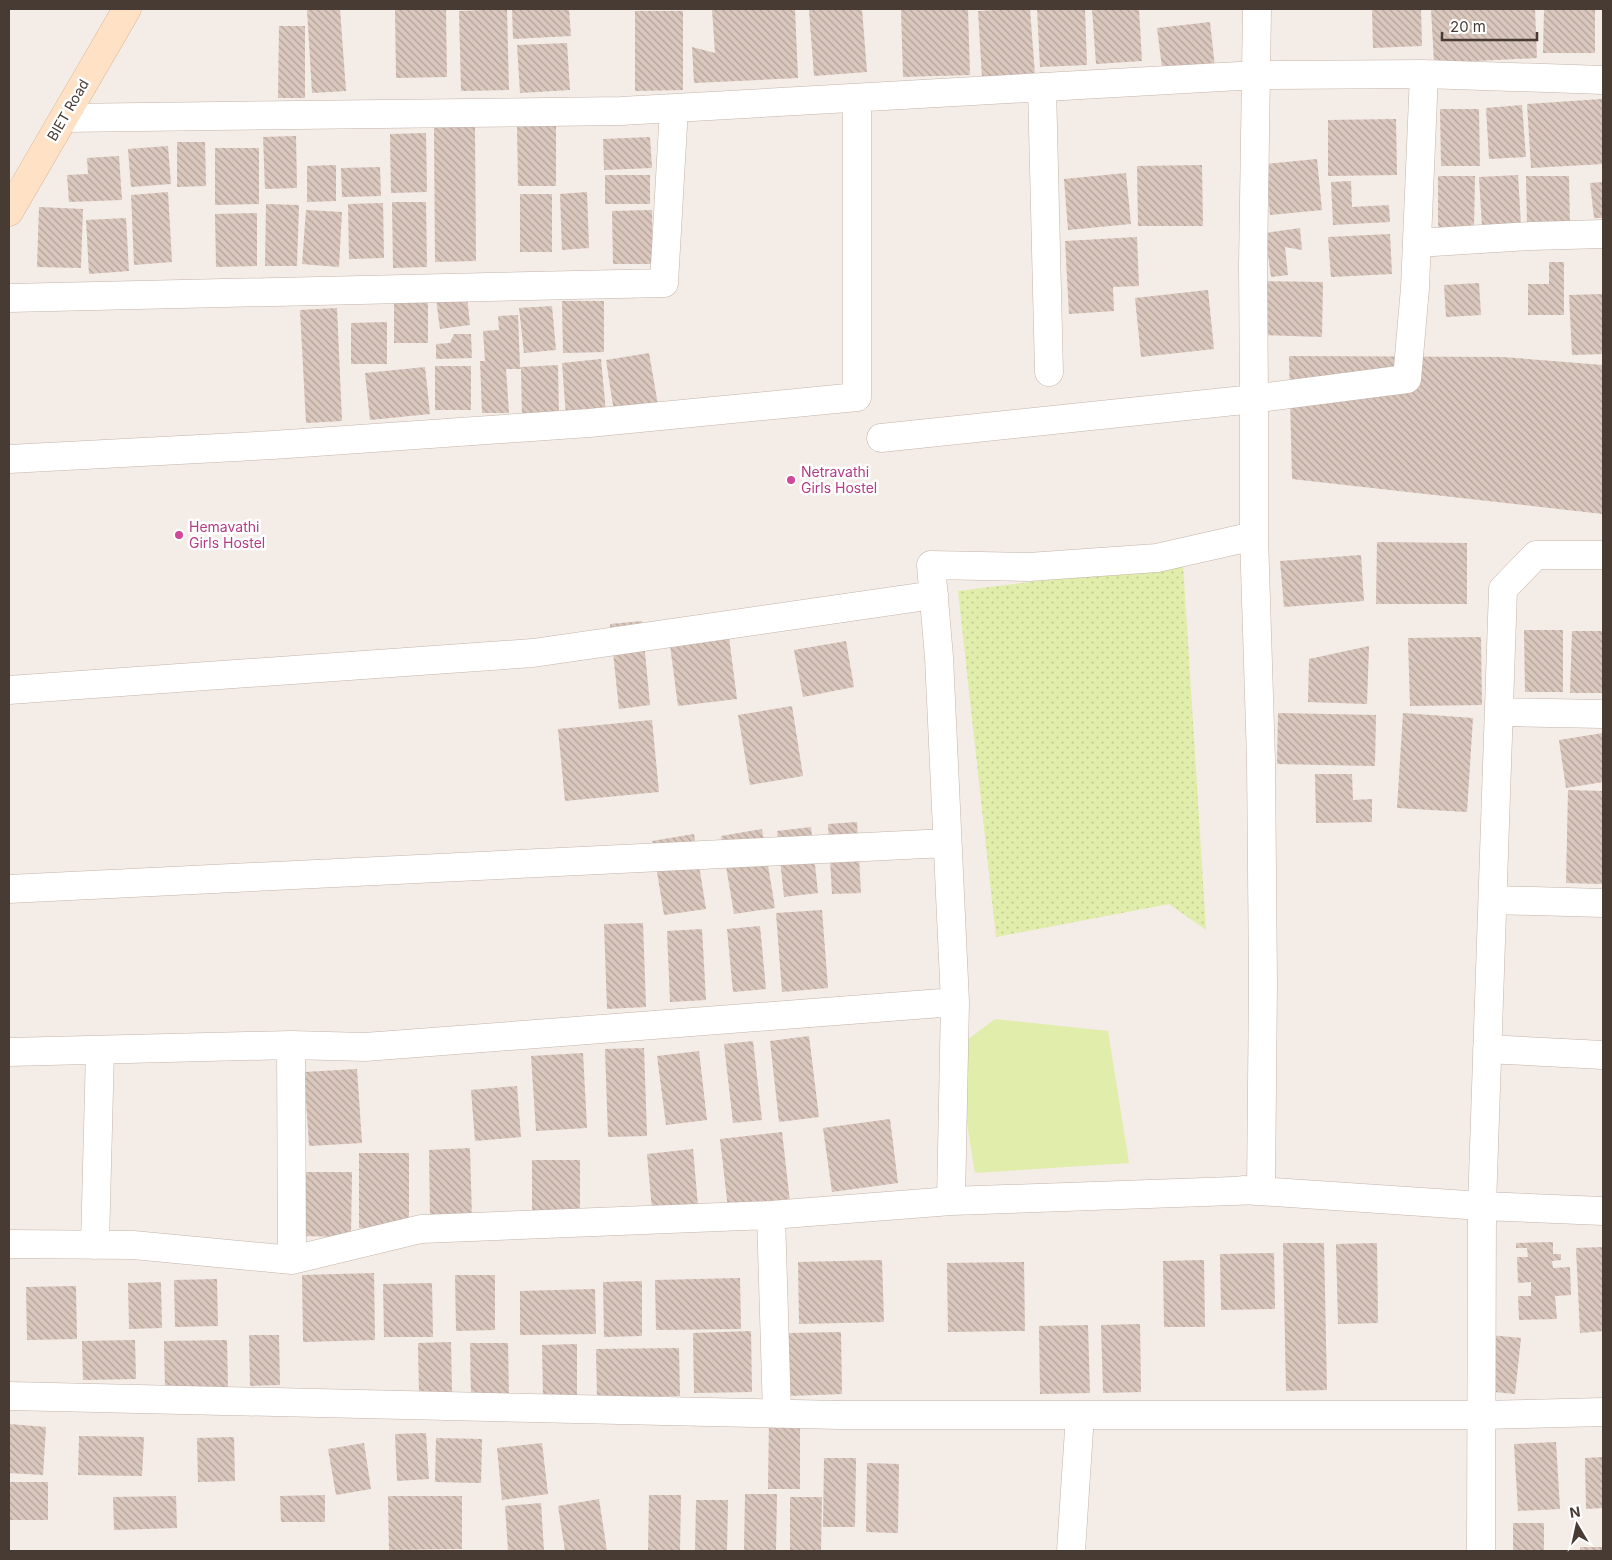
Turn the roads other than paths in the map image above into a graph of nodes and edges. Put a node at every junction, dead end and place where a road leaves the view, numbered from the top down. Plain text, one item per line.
1 (127, 9) edge
2 (1257, 9) edge
3 (1424, 74) junction
4 (1257, 75) junction
5 (1603, 80) edge
6 (1042, 87) junction
7 (857, 98) junction
8 (674, 108) junction
9 (64, 118) junction
10 (9, 212) edge
11 (1603, 234) edge
12 (1417, 243) junction
13 (9, 298) edge
14 (1049, 372) dead end
15 (1254, 398) junction
16 (881, 438) dead end
17 (9, 459) edge
18 (1254, 536) junction
19 (1603, 555) edge
20 (934, 595) junction
21 (9, 690) edge
22 (1499, 712) junction
23 (1603, 714) edge
24 (947, 843) junction
25 (9, 889) edge
26 (1493, 900) junction
27 (1603, 902) edge
28 (955, 1002) junction
29 (291, 1045) junction
30 (1487, 1049) junction
31 (100, 1050) junction
32 (9, 1052) edge
33 (1603, 1055) edge
34 (1240, 1190) junction
35 (951, 1200) junction
36 (1482, 1206) junction
37 (1603, 1211) edge
38 (770, 1215) junction
39 (9, 1244) edge
40 (94, 1245) junction
41 (292, 1260) junction
42 (9, 1396) edge
43 (1603, 1412) edge
44 (777, 1414) junction
45 (1080, 1415) junction
46 (1481, 1415) junction
47 (1072, 1551) edge
48 (1481, 1551) edge

1 - 9 street, BIET Road
2 - 4 street
3 - 4 street
3 - 5 street
3 - 12 street
4 - 6 street
4 - 15 street
6 - 7 street
6 - 14 street
7 - 8 street
7 - 17 street
8 - 9 street
8 - 13 street
9 - 10 street, BIET Road
11 - 12 street
12 - 15 street
15 - 16 street
15 - 18 street
18 - 20 street
18 - 34 street
19 - 22 street
20 - 21 street
20 - 24 street
22 - 23 street
22 - 26 street
24 - 25 street
24 - 28 street
26 - 27 street
26 - 30 street
28 - 29 street
28 - 35 street
29 - 31 street
29 - 41 street
30 - 33 street
30 - 36 street
31 - 32 street
31 - 40 street
34 - 35 street
34 - 36 street
35 - 38 street
36 - 37 street
36 - 46 street
38 - 41 street
38 - 44 street
39 - 40 street
40 - 41 street
42 - 44 street
43 - 46 street
44 - 45 street
45 - 46 street
45 - 47 street
46 - 48 street

